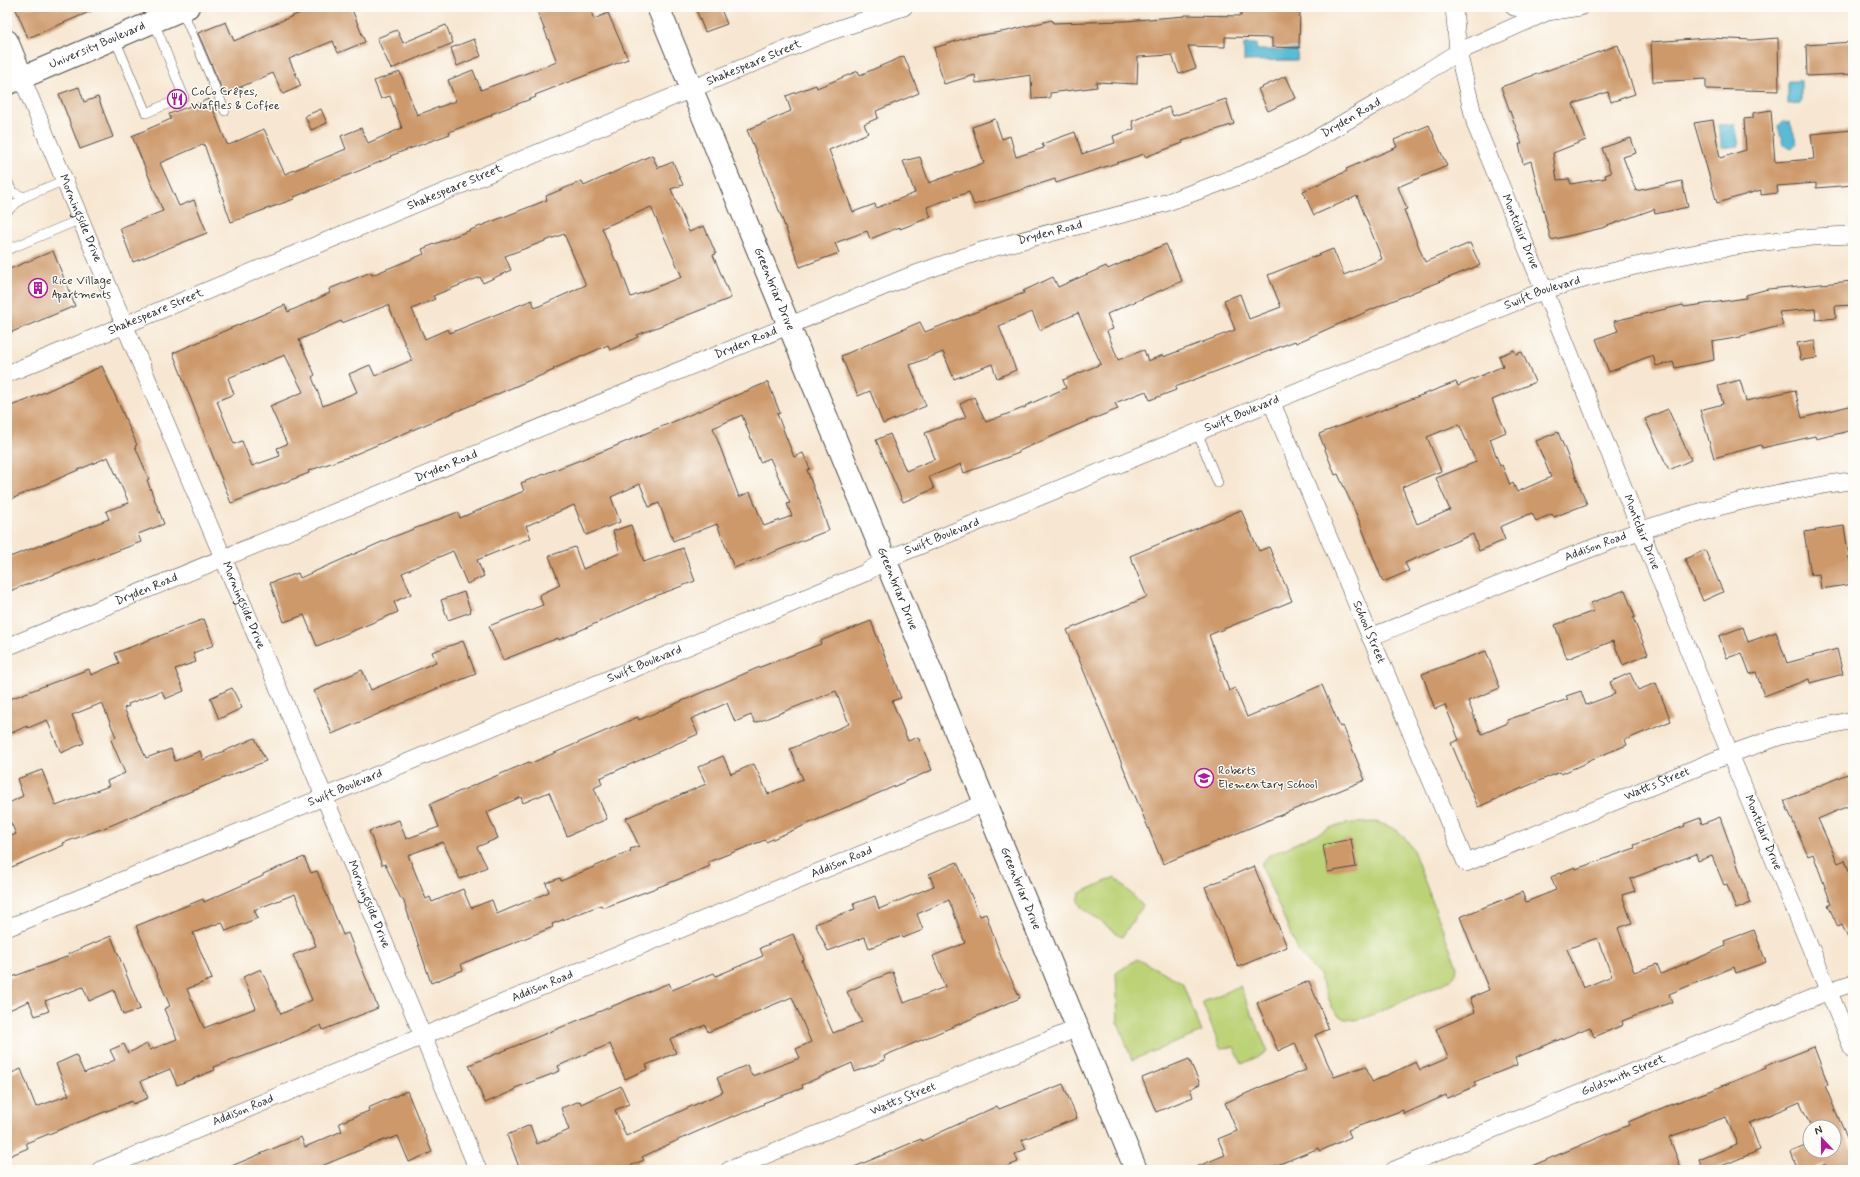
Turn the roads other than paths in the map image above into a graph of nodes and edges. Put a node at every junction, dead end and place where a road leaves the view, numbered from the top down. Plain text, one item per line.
1 (658, 7) edge
2 (904, 7) edge
3 (1454, 7) edge
4 (1514, 7) edge
5 (1580, 7) edge
6 (185, 8) edge
7 (1546, 12) junction
8 (154, 22) junction
9 (115, 39) junction
10 (7, 41) edge
11 (1458, 52) junction
12 (14, 81) edge
13 (691, 89) junction
14 (225, 112) dead end
15 (7, 180) edge
16 (64, 180) junction
17 (24, 197) junction
18 (7, 211) edge
19 (81, 220) junction
20 (1853, 235) edge
21 (7, 250) edge
22 (1544, 290) junction
23 (124, 324) junction
24 (789, 326) junction
25 (7, 374) edge
26 (1271, 401) junction
27 (1197, 432) junction
28 (1853, 480) edge
29 (1218, 483) dead end
30 (1639, 530) junction
31 (223, 558) junction
32 (885, 560) junction
33 (1370, 636) junction
34 (7, 647) edge
35 (1853, 720) edge
36 (1730, 754) junction
37 (324, 796) junction
38 (985, 803) junction
39 (1466, 863) joint
40 (7, 928) edge
41 (1853, 983) edge
42 (1829, 991) junction
43 (1078, 1028) junction
44 (422, 1036) junction
45 (1853, 1050) edge
46 (100, 1170) edge
47 (478, 1170) edge
48 (729, 1170) edge
49 (1136, 1170) edge
50 (1394, 1170) edge

1 - 13 main road, Greenbriar Drive
2 - 13 street, Shakespeare Street
3 - 11 street, Montclair Drive
4 - 7 street, Dryden Road
5 - 7 street, Dryden Road
6 - 8 main road, University Boulevard
6 - 14 lane
7 - 11 street, Dryden Road
8 - 9 main road, University Boulevard
8 - 9 lane
9 - 12 main road, University Boulevard
10 - 12 main road, Morningside Drive
11 - 22 street, Montclair Drive
11 - 24 street, Dryden Road
12 - 16 street, Morningside Drive
13 - 23 street, Shakespeare Street
13 - 24 main road, Greenbriar Drive
15 - 17 lane
16 - 17 lane
16 - 19 street, Morningside Drive
17 - 18 lane
19 - 21 lane
19 - 23 street, Morningside Drive
20 - 22 street, Swift Boulevard
22 - 26 street, Swift Boulevard
22 - 30 street, Montclair Drive
23 - 25 street, Shakespeare Street
23 - 31 street, Morningside Drive
24 - 31 street, Dryden Road
24 - 32 main road, Greenbriar Drive
26 - 27 street, Swift Boulevard
26 - 33 street, School Street
27 - 29 lane
27 - 32 street, Swift Boulevard
28 - 30 street, Addison Road
30 - 33 street, Addison Road
30 - 36 street, Montclair Drive
31 - 34 street, Dryden Road
31 - 37 street, Morningside Drive
32 - 37 street, Swift Boulevard
32 - 38 main road, Greenbriar Drive
33 - 39 street, School Street
35 - 36 street, Watts Street
36 - 39 street, Watts Street
36 - 42 street, Montclair Drive
37 - 40 street, Swift Boulevard
37 - 44 street, Morningside Drive
38 - 43 main road, Greenbriar Drive
38 - 44 street, Addison Road
41 - 42 street, Goldsmith Street
42 - 45 street, Montclair Drive
42 - 50 street, Goldsmith Street
43 - 48 street, Watts Street
43 - 49 main road, Greenbriar Drive
44 - 46 street, Addison Road
44 - 47 street, Morningside Drive

